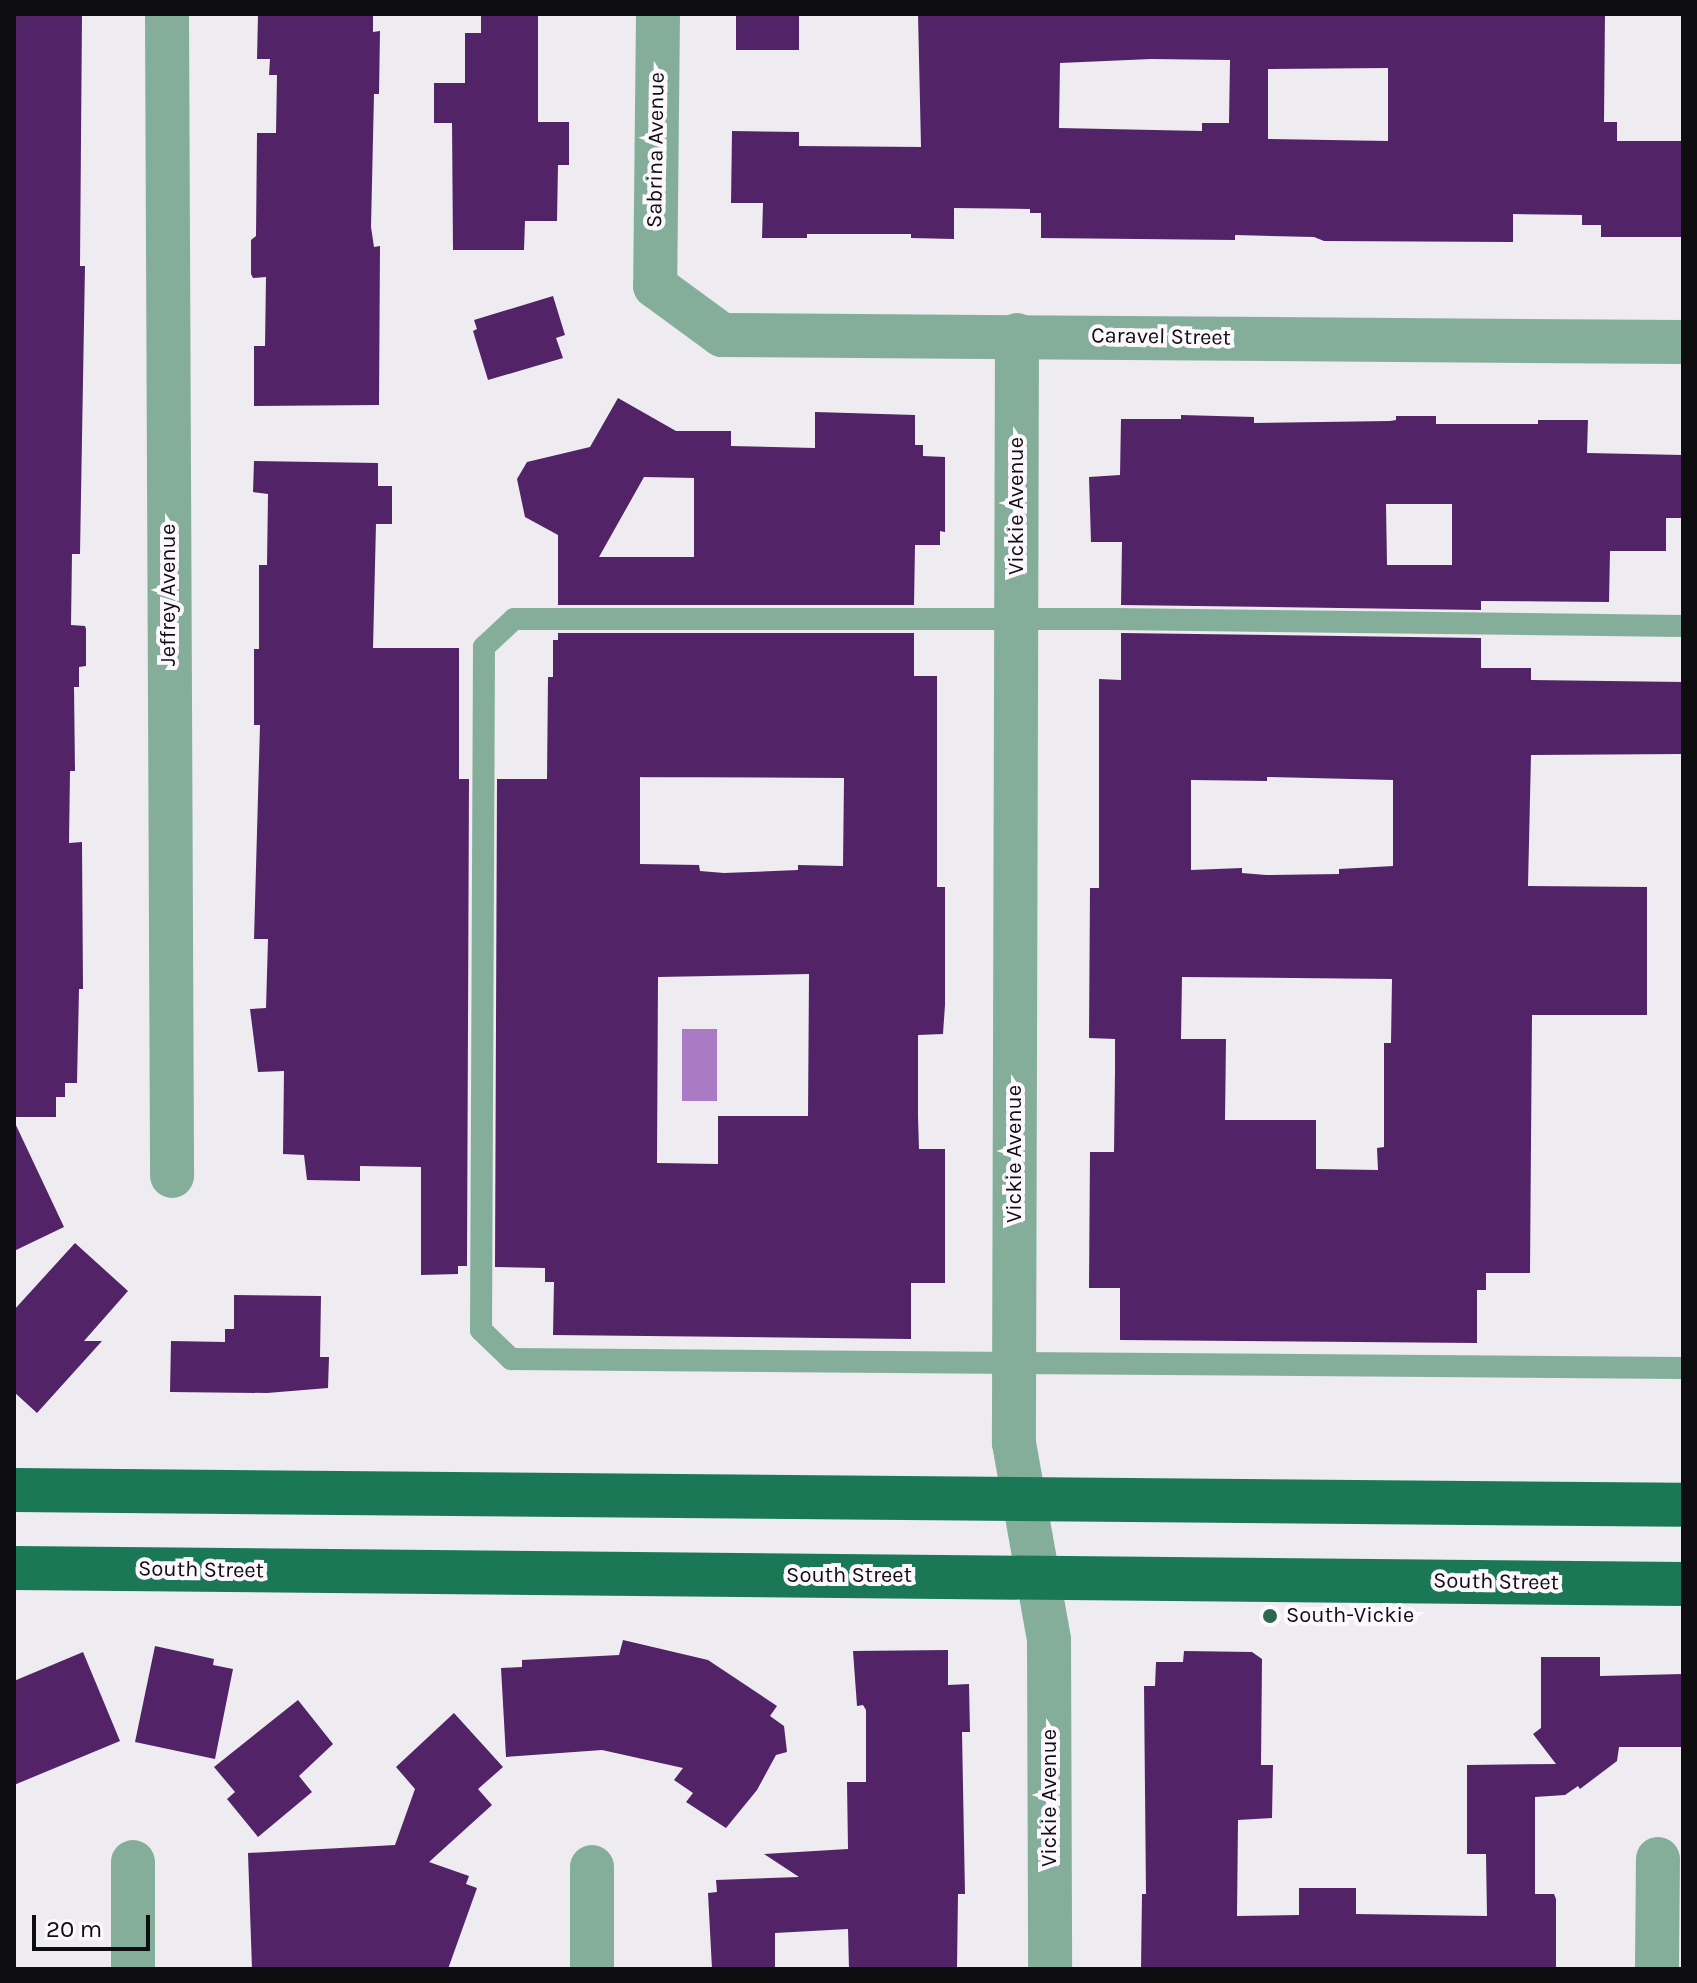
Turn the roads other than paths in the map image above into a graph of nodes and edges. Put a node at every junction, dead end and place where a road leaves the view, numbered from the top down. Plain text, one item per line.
1 (167, 14) edge
2 (658, 14) edge
3 (655, 286) joint
4 (1017, 335) junction
5 (1683, 342) edge
6 (1017, 619) junction
7 (1683, 626) edge
8 (172, 1176) dead end
9 (1014, 1361) junction
10 (1683, 1368) edge
11 (14, 1490) edge
12 (1024, 1499) junction
13 (1683, 1505) edge
14 (14, 1568) edge
15 (1038, 1577) junction
16 (1683, 1584) edge
17 (1658, 1859) dead end
18 (133, 1862) dead end
19 (592, 1867) dead end
20 (133, 1969) edge
21 (592, 1969) edge
22 (1050, 1969) edge
23 (1657, 1969) edge

1 - 8 street, Jeffrey Avenue
2 - 3 street, Sabrina Avenue
3 - 4 street, Caravel Street
4 - 5 street, Caravel Street
4 - 6 street, Vickie Avenue
6 - 7 lane
6 - 9 street, Vickie Avenue
6 - 9 lane
9 - 10 lane
9 - 12 street, Vickie Avenue
11 - 12 main road
12 - 13 main road
12 - 15 street, Vickie Avenue
14 - 15 main road, South Street
15 - 16 main road, South Street
15 - 22 street, Vickie Avenue
17 - 23 street
18 - 20 street
19 - 21 street

